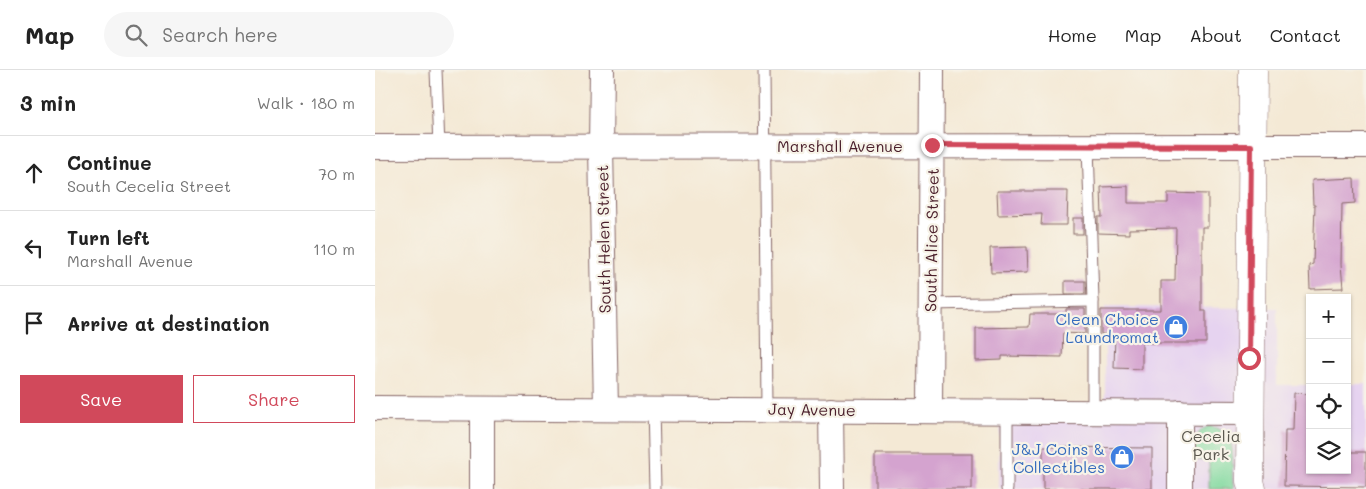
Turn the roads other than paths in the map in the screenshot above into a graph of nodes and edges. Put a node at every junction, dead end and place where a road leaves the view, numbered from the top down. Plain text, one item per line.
1 (436, 70) edge
2 (602, 70) edge
3 (764, 70) edge
4 (932, 70) edge
5 (1253, 70) edge
6 (764, 145) junction
7 (932, 145) junction
8 (1088, 146) junction
9 (1251, 146) junction
10 (1366, 146) edge
11 (375, 147) edge
12 (439, 147) junction
13 (601, 147) junction
14 (1093, 301) junction
15 (929, 304) junction
16 (375, 408) edge
17 (653, 408) junction
18 (482, 409) junction
19 (605, 409) junction
20 (767, 409) junction
21 (831, 410) junction
22 (931, 410) junction
23 (1007, 412) junction
24 (1093, 412) junction
25 (1180, 412) junction
26 (1250, 413) junction
27 (483, 489) edge
28 (655, 489) edge
29 (832, 489) edge
30 (1007, 489) edge
31 (1180, 489) edge
32 (1252, 489) edge

1 - 12 lane
2 - 13 street, South Helen Street
3 - 6 lane
4 - 7 street, South Alice Street
5 - 9 main road
6 - 7 street, Marshall Avenue
6 - 13 street, Marshall Avenue
6 - 20 lane
7 - 8 street, Marshall Avenue
7 - 15 street, South Alice Street
8 - 9 street, Marshall Avenue
8 - 14 lane
9 - 10 street, Marshall Avenue
9 - 26 main road
11 - 12 street, Marshall Avenue
12 - 13 street, Marshall Avenue
13 - 19 street, South Helen Street
14 - 15 lane
14 - 24 lane
15 - 22 street, South Alice Street
16 - 18 street, Jay Avenue
17 - 19 street, Jay Avenue
17 - 20 street, Jay Avenue
17 - 28 lane
18 - 19 street, Jay Avenue
18 - 27 street
20 - 21 street, Jay Avenue
21 - 22 street, Jay Avenue
21 - 29 street
22 - 23 street, Jay Avenue
23 - 24 street, Jay Avenue
23 - 30 lane
24 - 25 street, Jay Avenue
25 - 26 street, Jay Avenue
25 - 31 street
26 - 32 main road

